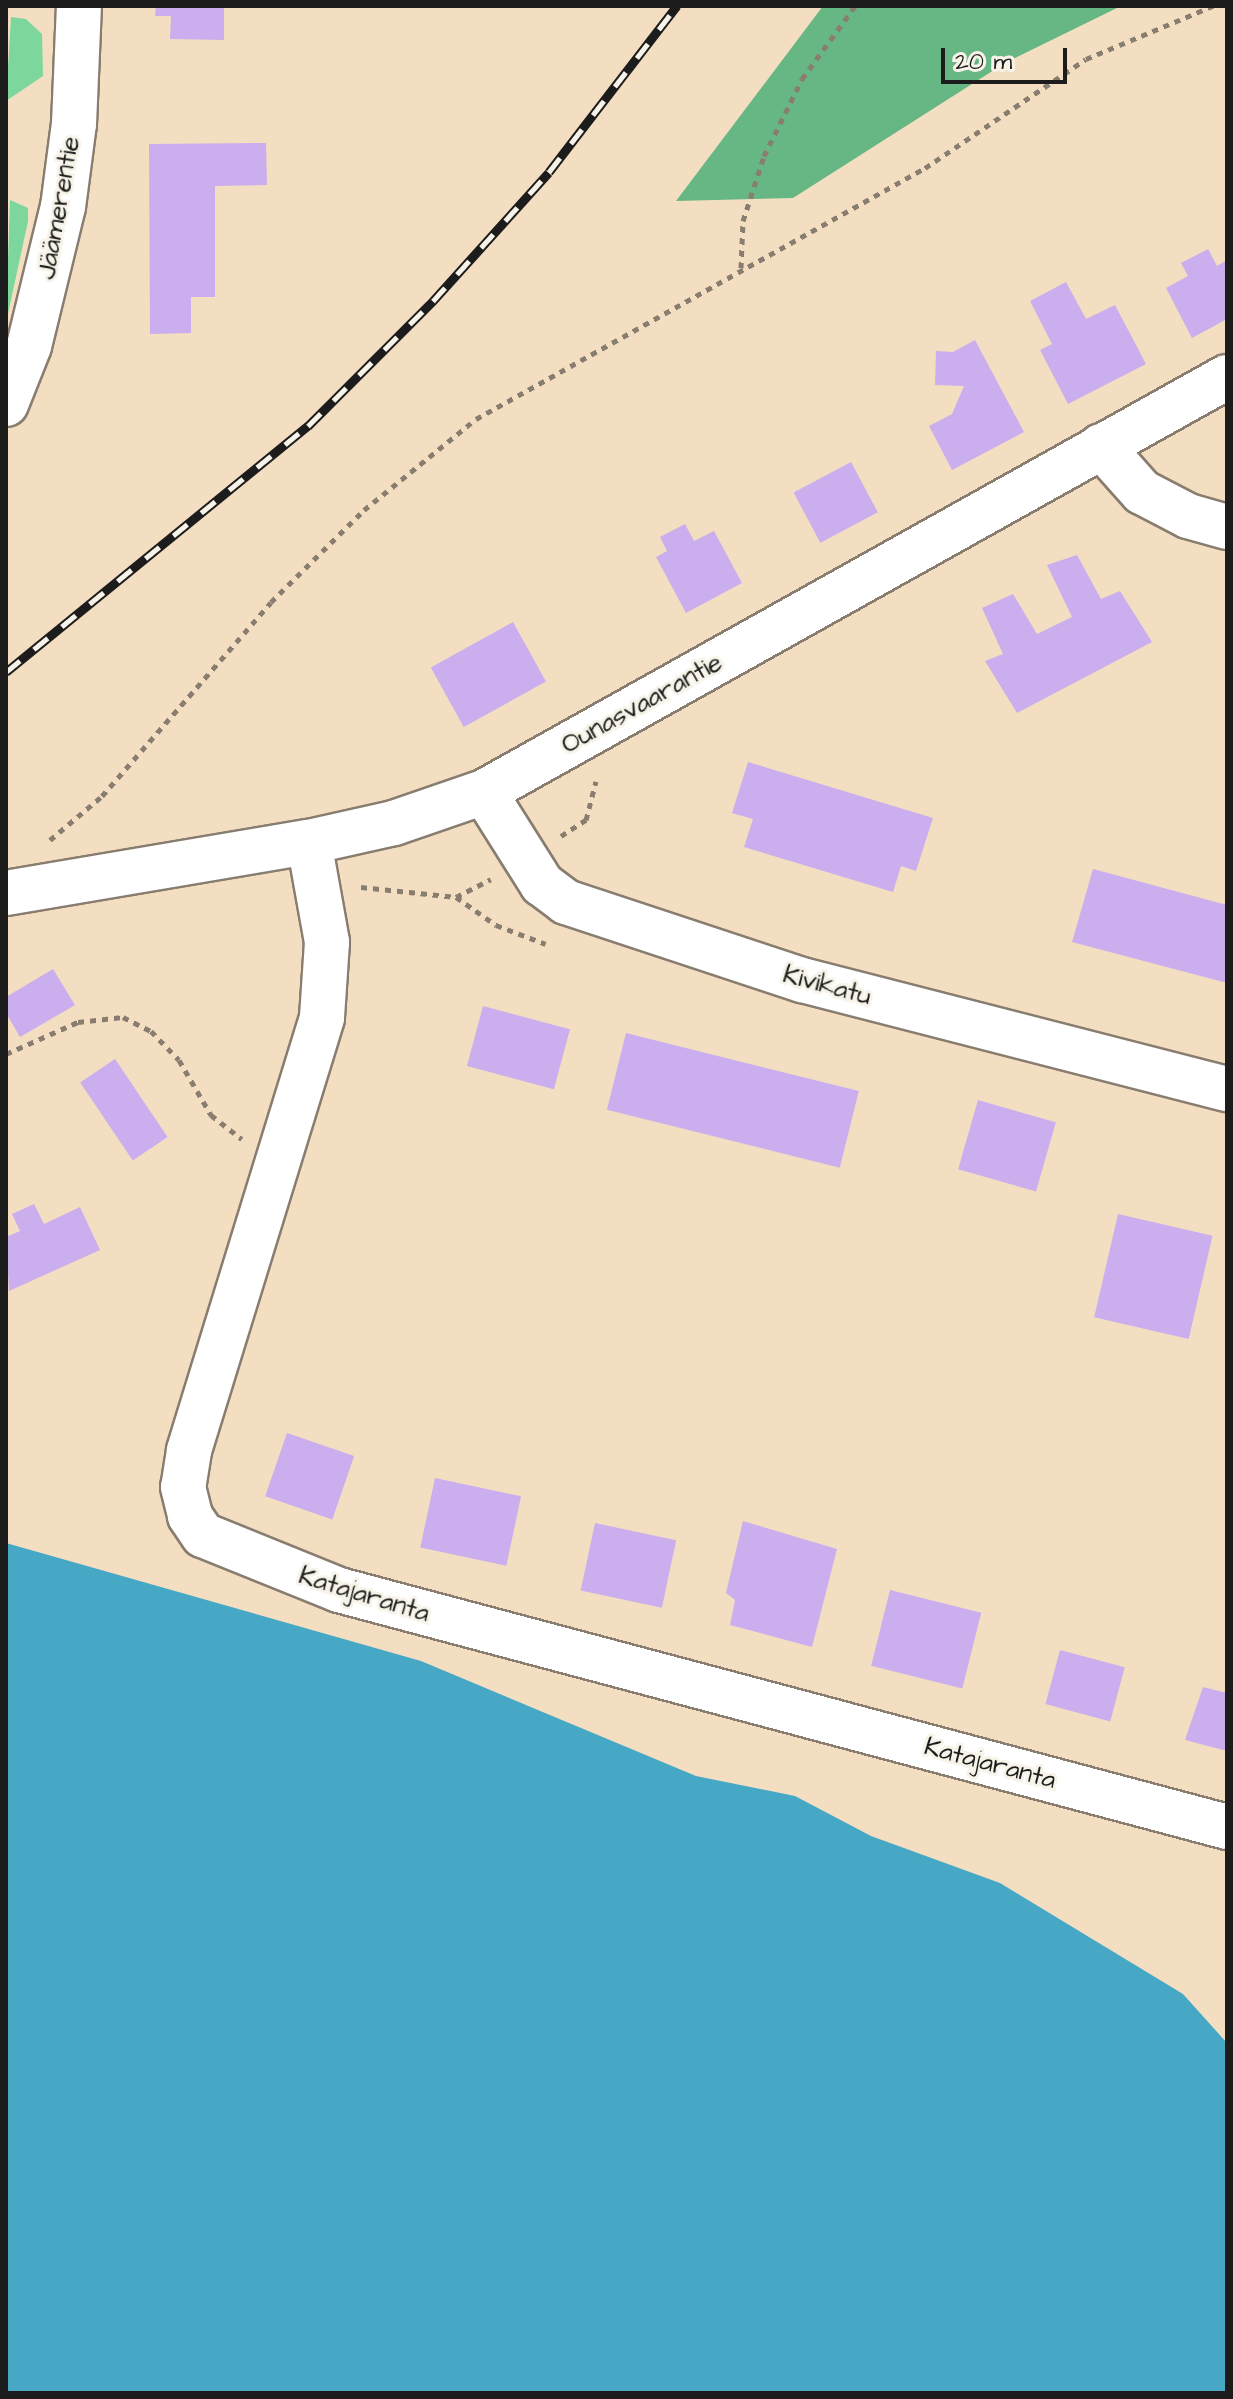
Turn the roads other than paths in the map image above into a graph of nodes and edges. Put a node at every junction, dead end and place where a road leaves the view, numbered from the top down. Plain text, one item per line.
1 (79, 6) edge
2 (1227, 377) edge
3 (6, 404) edge
4 (1101, 446) junction
5 (1227, 527) edge
6 (484, 792) junction
7 (309, 842) junction
8 (6, 893) edge
9 (1227, 1089) edge
10 (1227, 1827) edge

1 - 3 street, Jäämerentie
2 - 4 street, Ounasvaarantie
4 - 5 street
4 - 6 street, Ounasvaarantie
6 - 7 street, Ounasvaarantie
6 - 9 street, Kivikatu
7 - 8 street, Ounasvaarantie
7 - 10 street, Katajaranta

